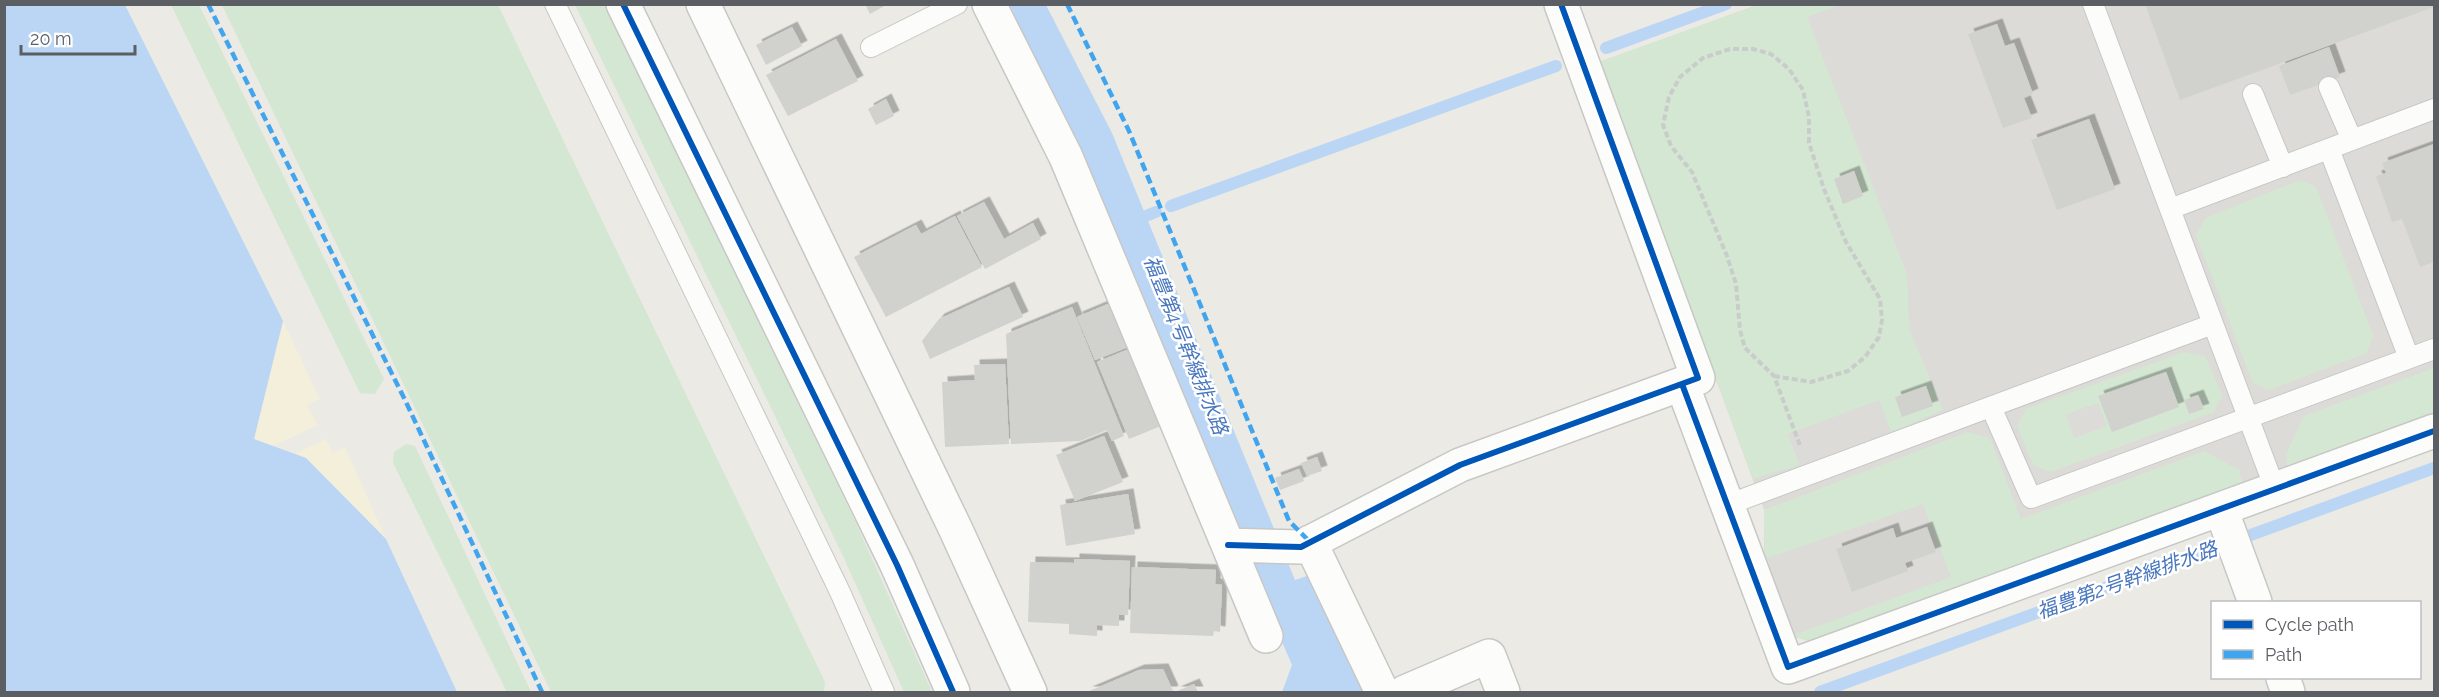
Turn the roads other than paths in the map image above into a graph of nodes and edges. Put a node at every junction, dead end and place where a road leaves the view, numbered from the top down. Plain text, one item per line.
1 (555, 4) edge
2 (622, 4) edge
3 (703, 4) edge
4 (957, 4) edge
5 (989, 4) edge
6 (1560, 4) edge
7 (2093, 4) edge
8 (871, 47) dead end
9 (2329, 87) dead end
10 (2253, 94) dead end
11 (2434, 110) edge
12 (2352, 140) junction
13 (2330, 149) junction
14 (2283, 167) junction
15 (2170, 209) junction
16 (2213, 324) junction
17 (2434, 349) edge
18 (2409, 358) junction
19 (1682, 384) junction
20 (1991, 407) junction
21 (2248, 418) junction
22 (2434, 431) edge
23 (2275, 489) junction
24 (1727, 505) junction
25 (2223, 515) junction
26 (1305, 544) junction
27 (1230, 545) junction
28 (2254, 601) edge
29 (1266, 636) dead end
30 (884, 693) edge
31 (953, 693) edge
32 (1030, 693) edge
33 (1382, 693) edge
34 (1405, 693) edge
35 (1503, 693) edge

1 - 30 lane
2 - 31 street
3 - 32 street
4 - 8 lane
5 - 27 street
6 - 19 street
7 - 15 lane
9 - 12 lane
10 - 14 lane
11 - 12 lane
12 - 13 lane
13 - 14 lane
13 - 18 lane
14 - 15 lane
15 - 16 lane
16 - 20 lane
16 - 21 lane
17 - 18 lane
18 - 21 lane
19 - 24 street
19 - 26 street
20 - 21 lane
20 - 24 lane
21 - 23 lane
22 - 23 street
23 - 25 street
24 - 25 street
25 - 28 street
26 - 27 street
26 - 33 street
27 - 29 street
34 - 35 street

